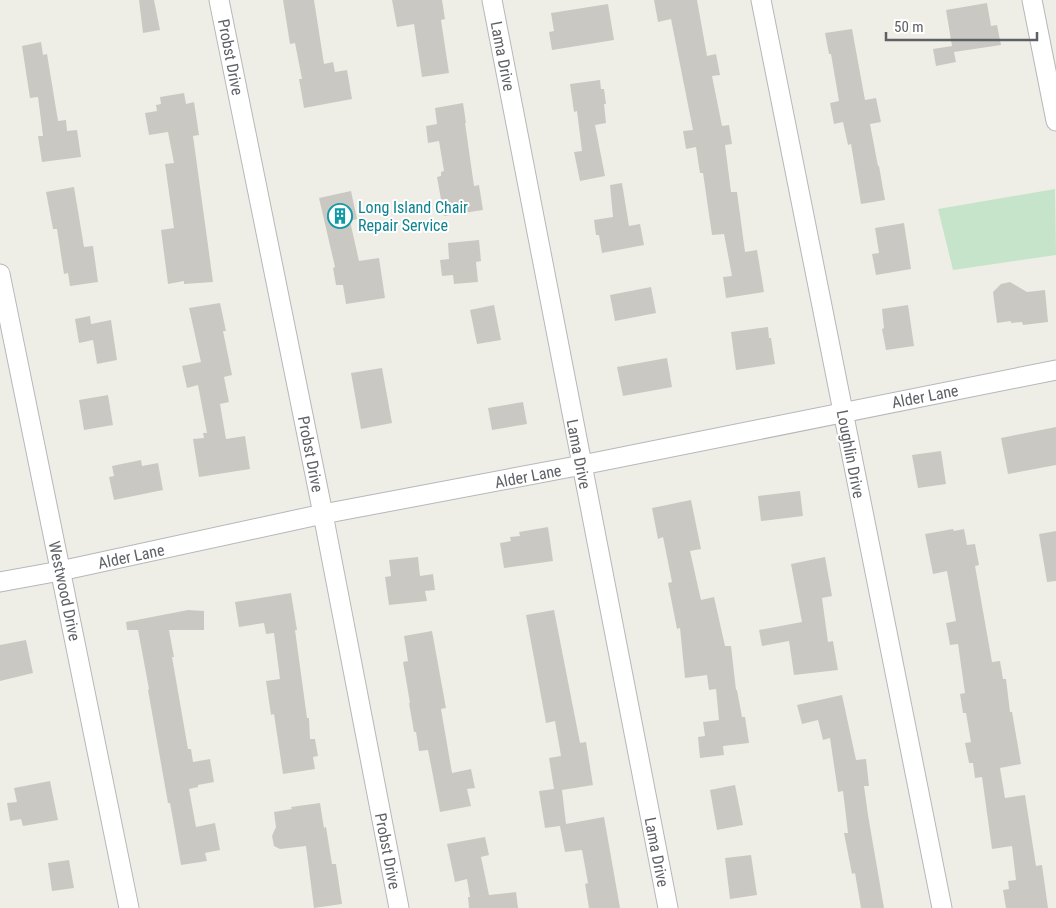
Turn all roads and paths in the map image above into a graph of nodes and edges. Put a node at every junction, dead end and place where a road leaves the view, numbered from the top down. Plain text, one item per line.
1 (219, 0) edge
2 (492, 0) edge
3 (761, 0) edge
4 (1032, 0) edge
5 (1056, 121) edge
6 (0, 274) edge
7 (1056, 370) edge
8 (843, 413) junction
9 (582, 465) junction
10 (323, 514) junction
11 (60, 571) junction
12 (0, 582) edge
13 (129, 908) edge
14 (399, 908) edge
15 (668, 908) edge
16 (942, 908) edge

1 - 10 street, Probst Drive
2 - 9 street, Lama Drive
3 - 8 street, Loughlin Drive
4 - 5 street
6 - 11 street, Westwood Drive
7 - 8 street, Alder Lane
8 - 9 street, Alder Lane
8 - 16 street, Loughlin Drive
9 - 10 street, Alder Lane
9 - 15 street, Lama Drive
10 - 11 street, Alder Lane
10 - 14 street, Probst Drive
11 - 12 street, Alder Lane
11 - 13 street, Westwood Drive

